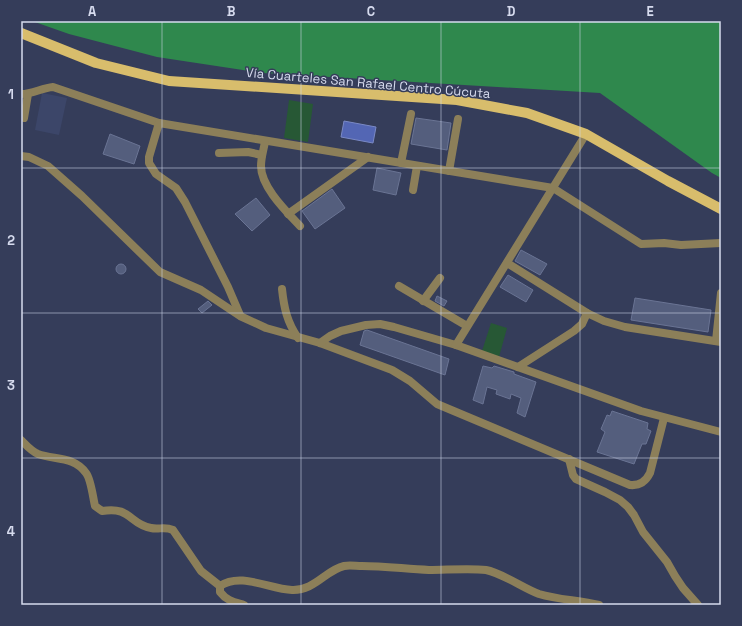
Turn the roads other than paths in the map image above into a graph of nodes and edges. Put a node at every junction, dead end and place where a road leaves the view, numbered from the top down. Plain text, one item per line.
1 (21, 34) edge
2 (25, 94) edge
3 (411, 114) dead end
4 (24, 118) dead end
5 (458, 119) dead end
6 (159, 123) junction
7 (586, 134) junction
8 (265, 141) junction
9 (219, 153) dead end
10 (262, 155) junction
11 (21, 156) edge
12 (368, 157) junction
13 (401, 163) junction
14 (417, 166) junction
15 (449, 171) junction
16 (553, 188) junction
17 (413, 190) dead end
18 (721, 209) edge
19 (288, 214) junction
20 (300, 226) dead end
21 (721, 243) edge
22 (507, 263) junction
23 (440, 278) dead end
24 (399, 286) dead end
25 (282, 289) dead end
26 (721, 293) edge
27 (423, 301) junction
28 (587, 313) junction
29 (240, 316) junction
30 (467, 326) junction
31 (298, 338) junction
32 (719, 342) edge
33 (320, 343) junction
34 (456, 345) junction
35 (518, 367) junction
36 (664, 418) junction
37 (721, 432) edge
38 (21, 440) edge
39 (569, 459) junction
40 (220, 586) junction
41 (244, 605) edge
42 (599, 605) edge
43 (698, 605) edge

1 - 7 main road, Vía Cuarteles San Rafael Centro Cúcuta
2 - 4 street
2 - 6 street
3 - 13 street
5 - 15 street
6 - 8 street
6 - 29 street
7 - 16 street
7 - 18 main road, Vía Cuarteles San Rafael Centro Cúcuta
8 - 10 street
8 - 12 street
9 - 10 street
10 - 19 street
11 - 29 street
12 - 13 street
12 - 19 street
13 - 14 street
14 - 15 street
14 - 17 street
15 - 16 street
16 - 21 street
16 - 22 street
19 - 20 street
22 - 28 street
22 - 30 street
23 - 27 street
24 - 27 street
25 - 31 street
26 - 32 street
27 - 30 street
28 - 32 street
28 - 35 street
29 - 31 street
30 - 34 street
31 - 33 street
33 - 34 street
33 - 39 street
34 - 35 street
35 - 36 street
36 - 37 street
36 - 39 street
38 - 40 street
39 - 43 street
40 - 41 street
40 - 42 street

